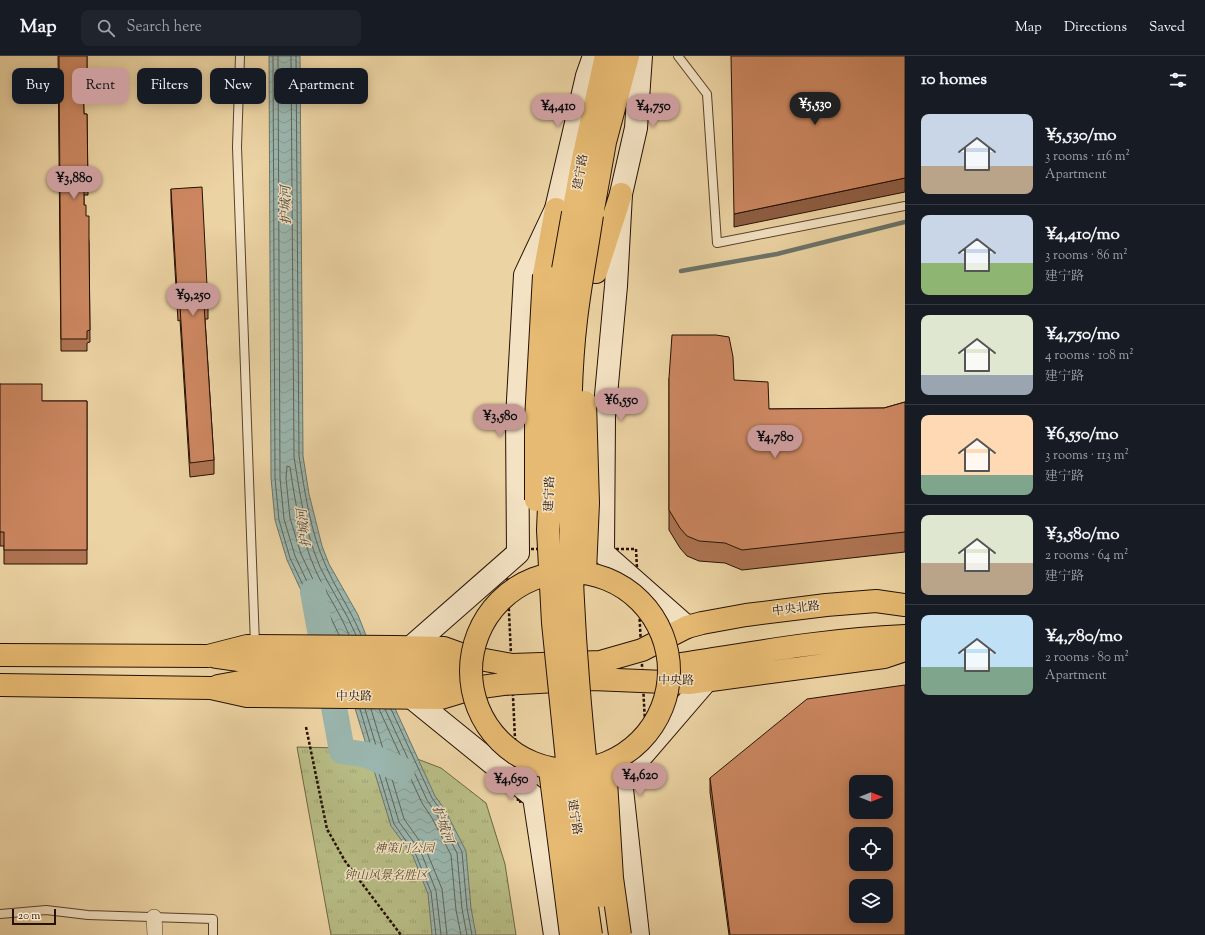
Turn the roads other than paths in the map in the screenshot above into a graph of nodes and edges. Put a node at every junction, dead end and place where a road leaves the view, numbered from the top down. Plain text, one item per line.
1 (240, 56) edge
2 (594, 56) edge
3 (606, 56) edge
4 (641, 56) edge
5 (678, 56) edge
6 (625, 66) edge
7 (621, 194) junction
8 (905, 206) edge
9 (574, 212) junction
10 (585, 572) junction
11 (542, 575) junction
12 (905, 605) edge
13 (905, 613) edge
14 (687, 627) junction
15 (905, 636) edge
16 (664, 640) junction
17 (256, 646) junction
18 (411, 647) junction
19 (905, 650) edge
20 (0, 655) edge
21 (208, 656) junction
22 (669, 666) junction
23 (292, 672) junction
24 (470, 673) junction
25 (707, 680) junction
26 (0, 685) edge
27 (412, 698) junction
28 (605, 765) junction
29 (550, 770) junction
30 (0, 914) edge
31 (154, 917) junction
32 (154, 935) edge
33 (213, 935) edge
34 (555, 935) edge
35 (571, 935) edge
36 (591, 935) edge
37 (606, 935) edge
38 (620, 935) edge
39 (638, 935) edge

1 - 17 lane
2 - 9 main road, 建宁路
3 - 9 main road, 建宁路
4 - 7 main road
5 - 8 lane
6 - 9 main road, 建宁路
7 - 10 main road, bridge
7 - 14 main road
9 - 11 main road, bridge
9 - 18 main road
9 - 36 main road, 建宁路, bridge
9 - 37 main road, 建宁路, bridge
10 - 11 main road, bridge
10 - 16 main road, bridge
11 - 24 main road, bridge
12 - 14 main road, 中央北路
13 - 16 main road
14 - 18 main road, 中央路
15 - 22 main road
16 - 22 main road, bridge
17 - 21 main road, 中央路
17 - 23 main road, 中央路
18 - 23 main road, 中央路
19 - 25 main road
20 - 21 main road, 中央路
21 - 23 main road
22 - 28 main road, bridge
23 - 24 main road
23 - 26 main road
23 - 27 main road, 中央路
24 - 29 main road, bridge
25 - 27 main road, 中央路
25 - 39 main road
27 - 34 main road
28 - 29 main road, bridge
28 - 38 main road, bridge
29 - 35 main road, bridge
30 - 31 lane
31 - 32 street
31 - 33 lane

